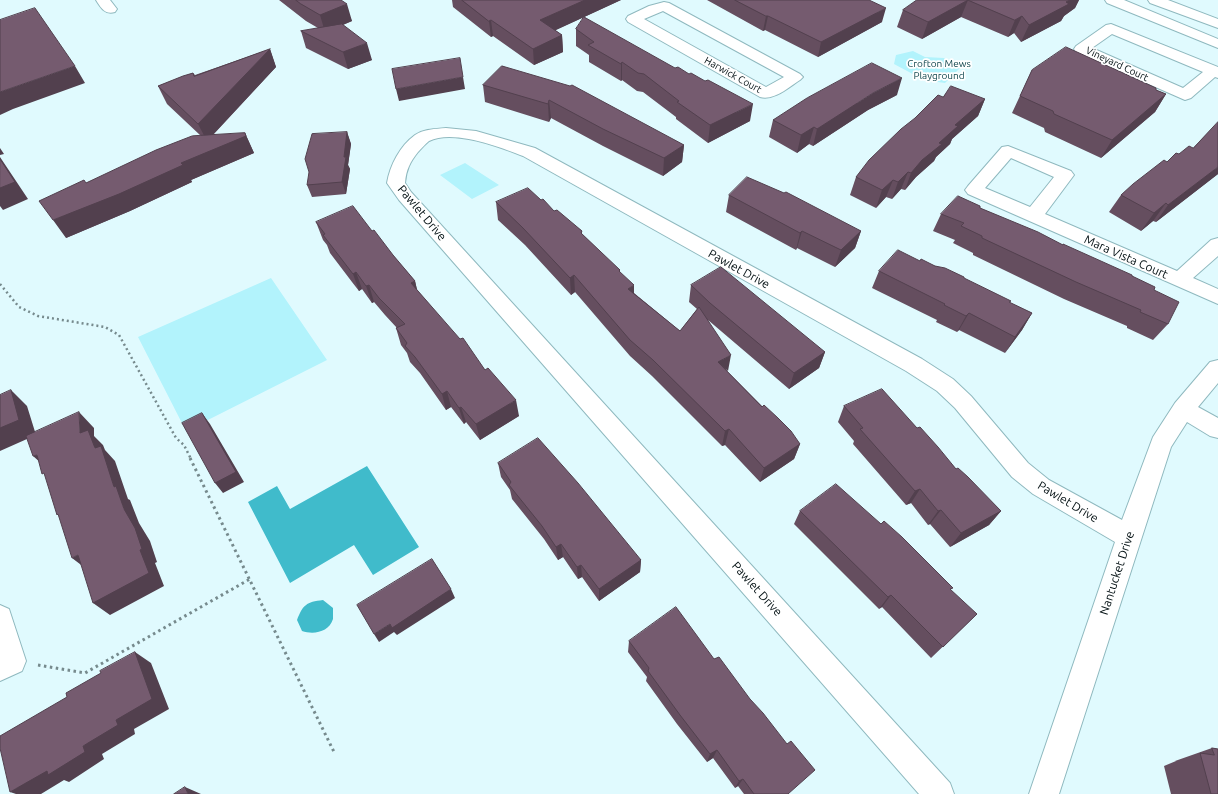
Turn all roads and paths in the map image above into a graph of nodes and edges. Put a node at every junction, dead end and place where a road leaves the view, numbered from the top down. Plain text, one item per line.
1 (1112, 0) edge
2 (1155, 0) edge
3 (664, 3) edge
4 (1218, 24) edge
5 (1218, 44) edge
6 (1216, 72) edge
7 (1033, 216) junction
8 (1218, 245) edge
9 (1179, 280) junction
10 (0, 284) edge
11 (1218, 297) edge
12 (1218, 368) edge
13 (1183, 409) junction
14 (1218, 429) edge
15 (1129, 537) junction
16 (250, 579) junction
17 (0, 618) edge
18 (6, 664) edge
19 (335, 754) dead end
20 (939, 794) edge
21 (1044, 794) edge

1 - 5 street
2 - 4 street
3 - 3 street, Harwick Court
6 - 6 street, Vineyard Court
7 - 7 street, Mara Vista Court
7 - 9 street, Mara Vista Court
8 - 9 street
9 - 11 street, Mara Vista Court
10 - 16 path
12 - 13 street, Nantucket Drive
13 - 14 street
13 - 15 street, Nantucket Drive
15 - 20 street, Pawlet Drive
15 - 21 street, Nantucket Drive
16 - 18 path
16 - 19 path
17 - 18 street

